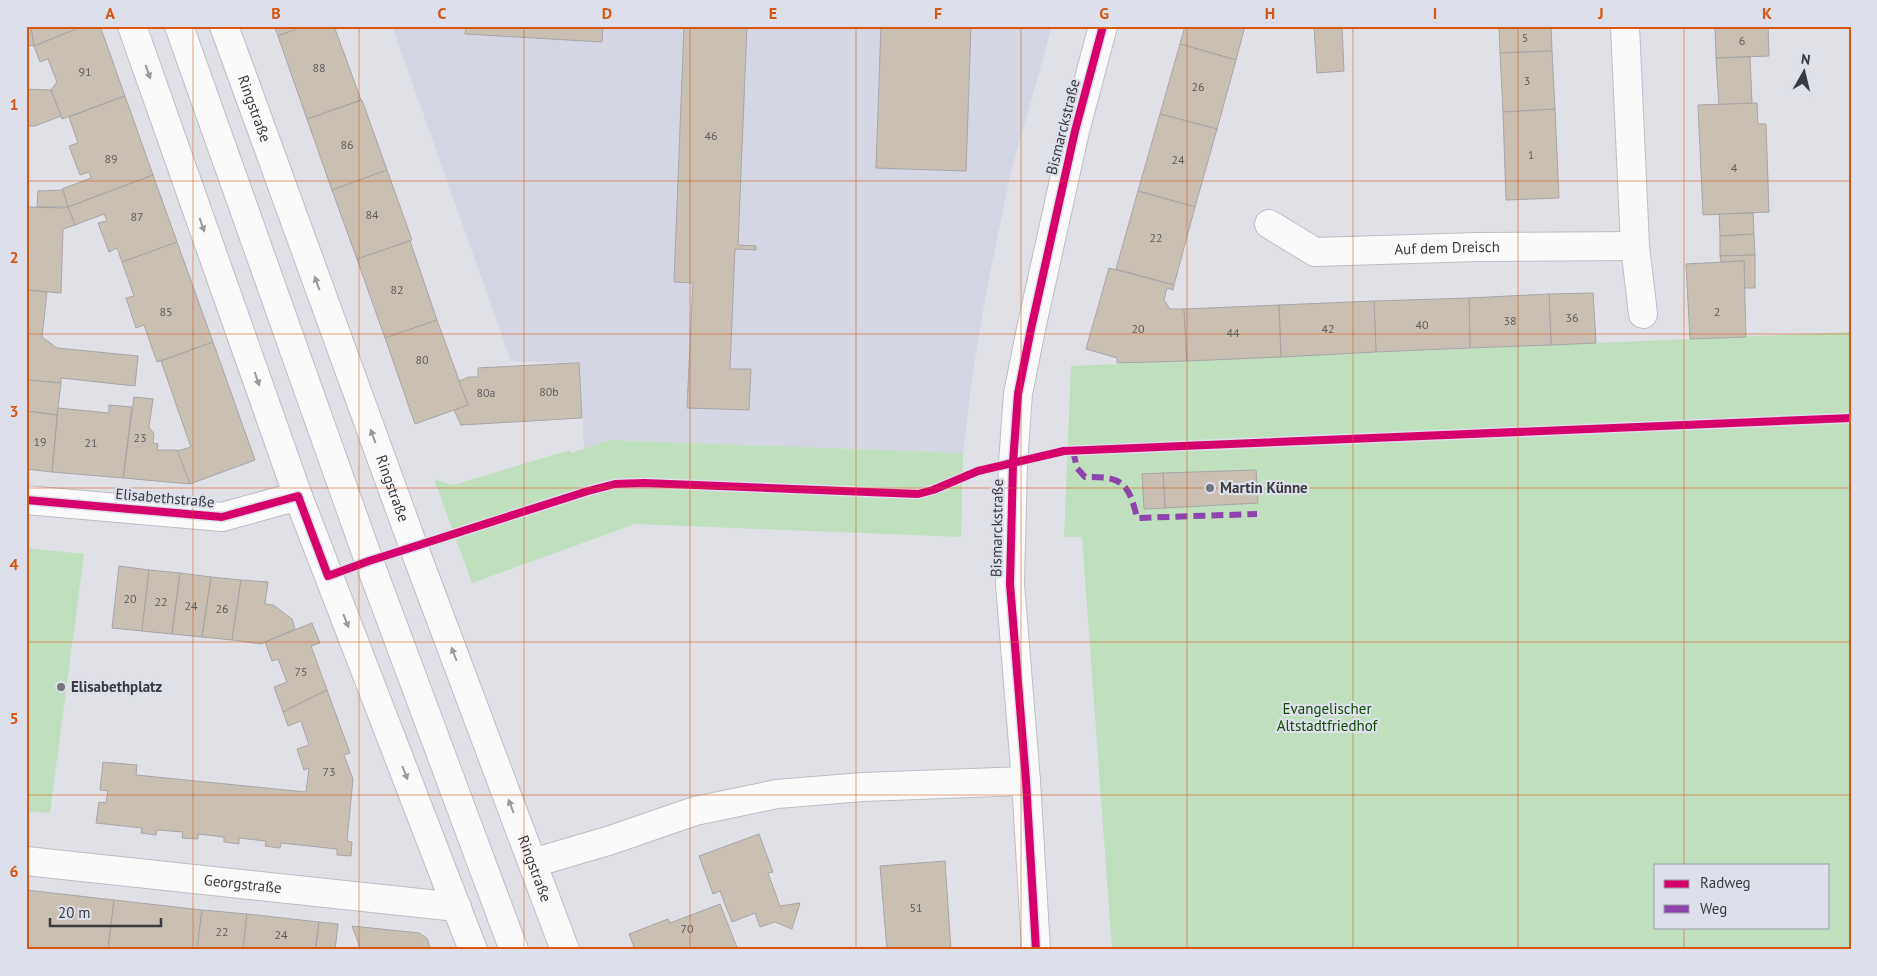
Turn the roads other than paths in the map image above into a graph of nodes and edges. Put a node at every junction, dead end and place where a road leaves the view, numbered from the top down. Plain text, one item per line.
1 (132, 26) edge
2 (179, 26) edge
3 (224, 26) edge
4 (1103, 26) edge
5 (1625, 26) edge
6 (1269, 224) dead end
7 (1635, 246) junction
8 (1643, 314) dead end
9 (298, 496) junction
10 (26, 500) edge
11 (1026, 781) junction
12 (26, 861) edge
13 (533, 863) junction
14 (457, 907) junction
15 (473, 950) edge
16 (514, 950) edge
17 (565, 950) edge
18 (1036, 950) edge

1 -> 9 street
2 - 16 street
13 -> 3 street, Ringstraße
4 - 11 street, Bismarckstraße
5 - 7 street
6 - 7 street, Auf dem Dreisch
7 - 8 street
9 - 10 street, Elisabethstraße
9 -> 14 street
11 - 13 street
11 - 18 street, Bismarckstraße
12 - 14 street, Georgstraße
13 - 17 street, Ringstraße
14 - 15 street

